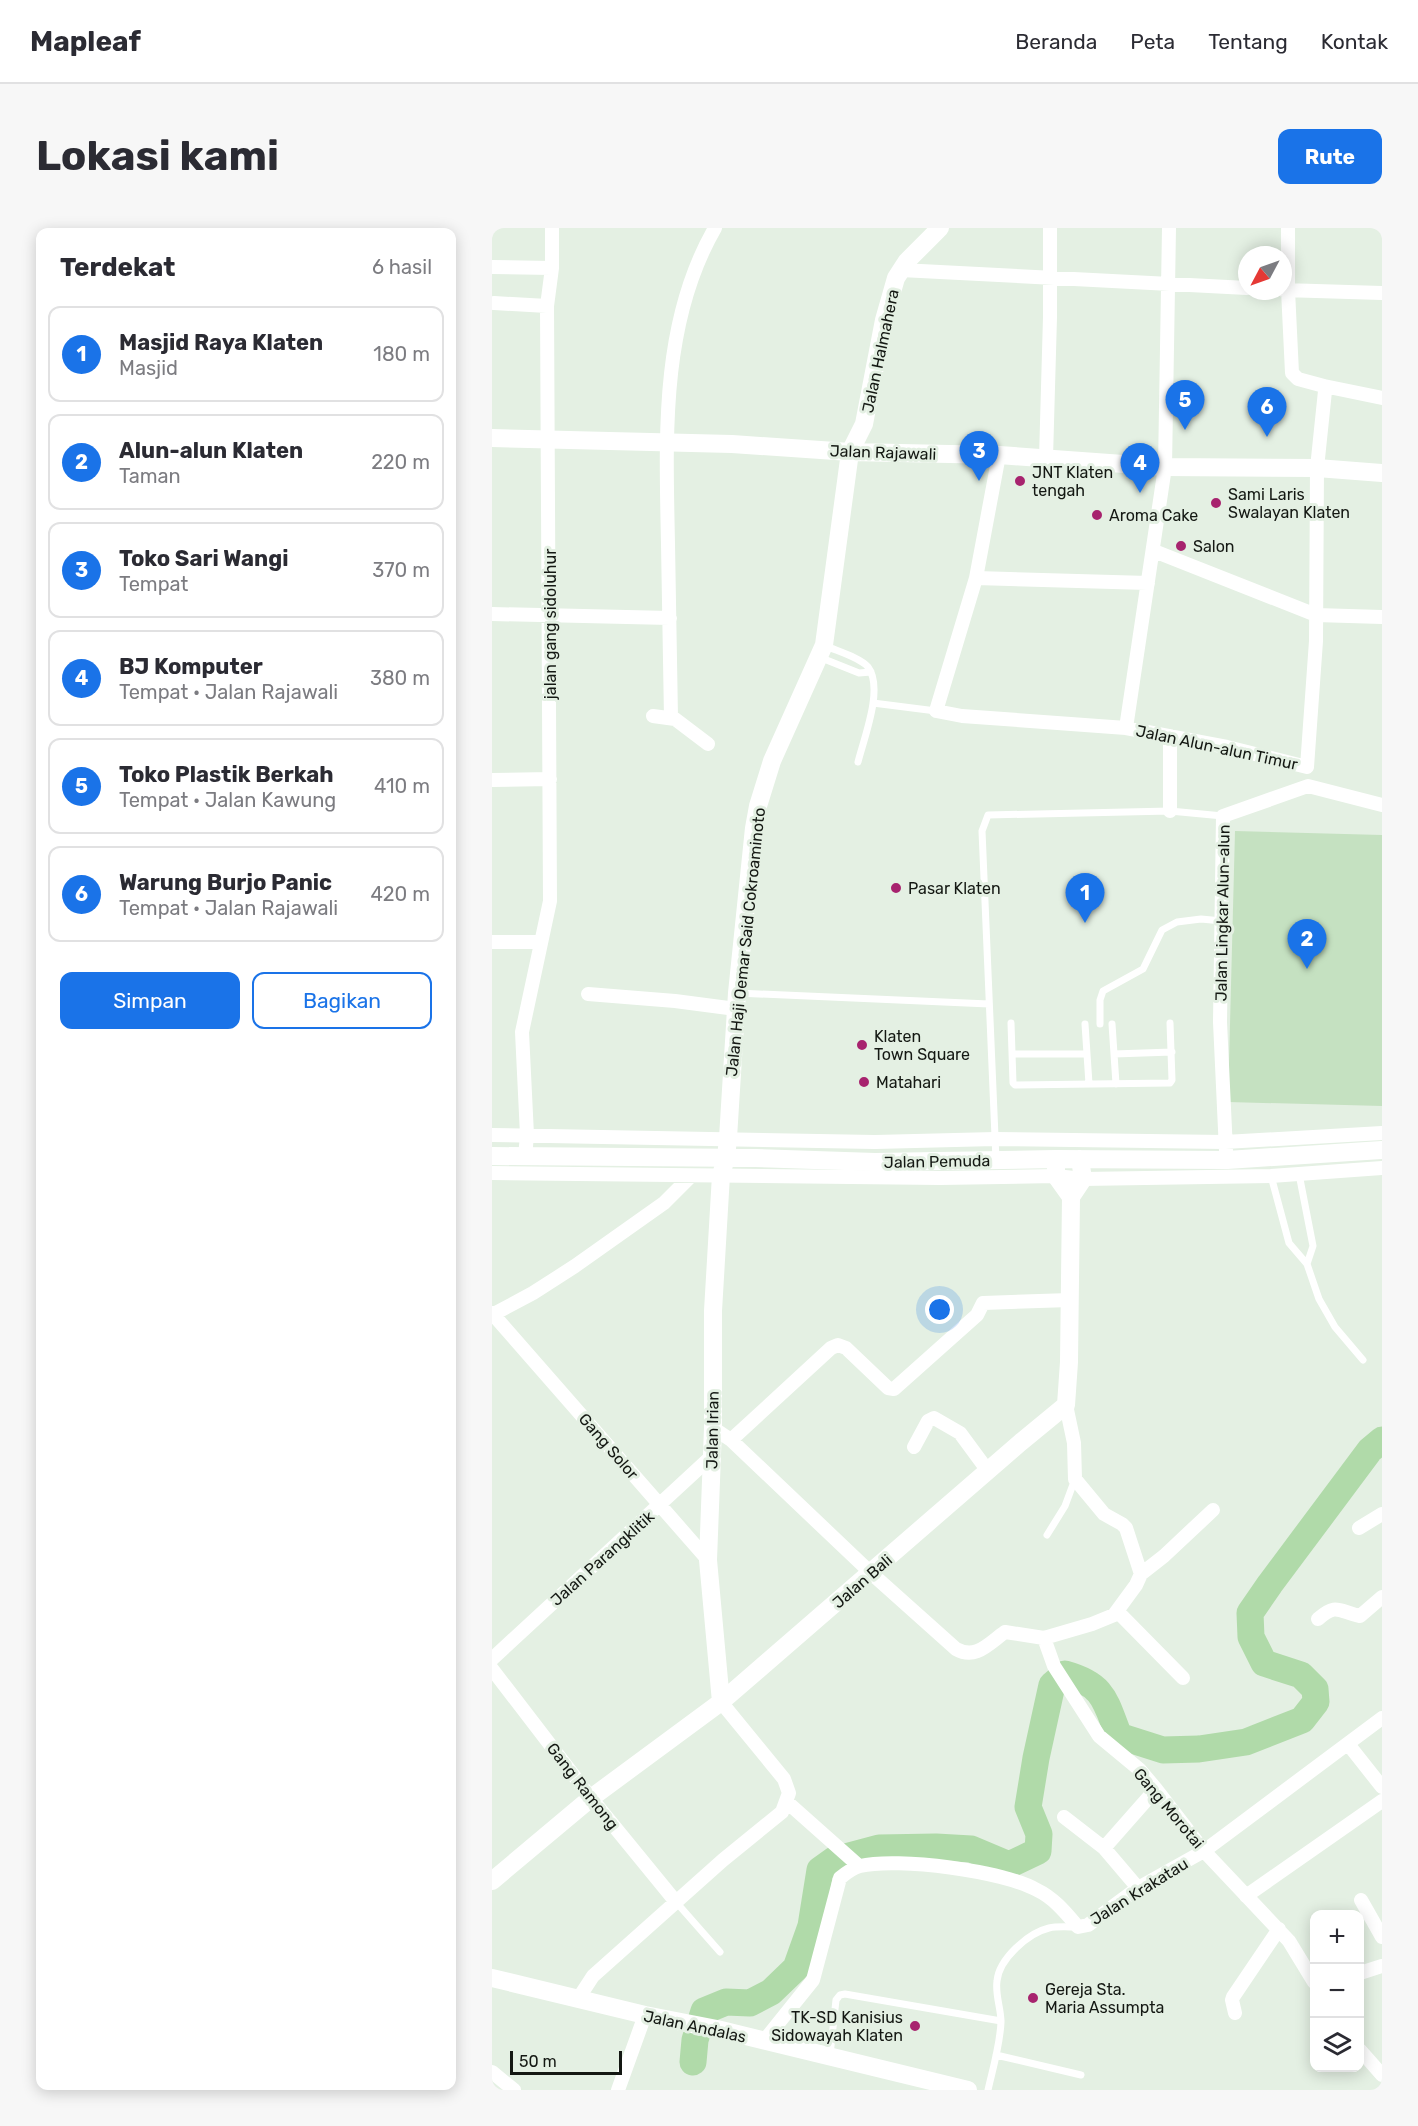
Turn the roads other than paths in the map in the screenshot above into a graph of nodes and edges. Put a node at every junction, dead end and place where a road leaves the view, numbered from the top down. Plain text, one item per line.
1 (552, 228) edge
2 (715, 228) edge
3 (940, 228) edge
4 (1050, 228) edge
5 (1169, 228) edge
6 (1288, 228) edge
7 (1287, 246) edge
8 (492, 267) edge
9 (552, 268) junction
10 (901, 270) junction
11 (1050, 277) junction
12 (1168, 283) junction
13 (1238, 287) edge
14 (1292, 290) edge
15 (1382, 293) edge
16 (1286, 300) edge
17 (494, 303) dead end
18 (547, 306) junction
19 (1324, 386) junction
20 (1382, 398) edge
21 (492, 438) edge
22 (549, 438) junction
23 (666, 442) junction
24 (850, 452) junction
25 (999, 455) junction
26 (1046, 458) junction
27 (1165, 467) junction
28 (1317, 468) junction
29 (1382, 473) edge
30 (1154, 551) junction
31 (976, 578) junction
32 (1148, 583) junction
33 (492, 614) edge
34 (1316, 615) junction
35 (550, 616) junction
36 (670, 618) junction
37 (1382, 618) edge
38 (821, 651) junction
39 (871, 672) junction
40 (873, 704) junction
41 (936, 711) junction
42 (653, 716) dead end
43 (677, 721) junction
44 (1126, 728) junction
45 (1170, 736) junction
46 (708, 744) dead end
47 (858, 762) dead end
48 (1307, 766) junction
49 (550, 779) junction
50 (492, 780) edge
51 (1308, 786) junction
52 (1382, 805) edge
53 (1170, 810) junction
54 (1223, 816) junction
55 (1222, 921) junction
56 (492, 942) edge
57 (541, 942) junction
58 (588, 994) dead end
59 (736, 1001) junction
60 (989, 1004) junction
61 (1011, 1023) dead end
62 (1170, 1023) dead end
63 (1085, 1024) dead end
64 (1100, 1024) dead end
65 (1113, 1024) dead end
66 (1172, 1052) junction
67 (1012, 1054) junction
68 (1087, 1054) junction
69 (1114, 1054) junction
70 (1089, 1084) junction
71 (1116, 1084) junction
72 (1382, 1133) edge
73 (492, 1135) edge
74 (527, 1135) junction
75 (728, 1138) junction
76 (995, 1139) junction
77 (1109, 1140) junction
78 (1225, 1142) junction
79 (874, 1143) junction
80 (1382, 1150) edge
81 (492, 1156) edge
82 (525, 1157) junction
83 (1080, 1159) junction
84 (1111, 1159) junction
85 (996, 1160) junction
86 (1227, 1160) junction
87 (874, 1162) junction
88 (723, 1166) junction
89 (574, 1168) junction
90 (1056, 1168) junction
91 (1382, 1168) edge
92 (492, 1173) edge
93 (1299, 1174) junction
94 (691, 1176) junction
95 (1270, 1176) junction
96 (1083, 1179) junction
97 (1071, 1197) junction
98 (1307, 1264) junction
99 (1070, 1300) junction
100 (494, 1316) edge
101 (1363, 1360) dead end
102 (1066, 1405) junction
103 (713, 1428) junction
104 (731, 1440) junction
105 (914, 1447) dead end
106 (712, 1456) junction
107 (988, 1471) junction
108 (1075, 1479) junction
109 (661, 1505) junction
110 (1213, 1510) dead end
111 (1382, 1514) edge
112 (1359, 1528) dead end
113 (1047, 1535) dead end
114 (708, 1560) junction
115 (871, 1574) junction
116 (1141, 1574) junction
117 (1382, 1597) edge
118 (1116, 1611) junction
119 (1318, 1619) dead end
120 (1044, 1638) junction
121 (492, 1659) edge
122 (492, 1669) edge
123 (1183, 1678) dead end
124 (721, 1702) junction
125 (1382, 1719) edge
126 (1348, 1744) junction
127 (1382, 1786) edge
128 (1156, 1789) junction
129 (591, 1798) junction
130 (1382, 1801) edge
131 (787, 1802) junction
132 (1064, 1817) dead end
133 (1104, 1848) junction
134 (1204, 1851) junction
135 (857, 1864) junction
136 (492, 1881) edge
137 (1138, 1888) junction
138 (1246, 1896) junction
139 (1361, 1900) dead end
140 (676, 1902) junction
141 (1078, 1927) junction
142 (1279, 1929) junction
143 (1382, 1937) edge
144 (720, 1952) dead end
145 (1382, 1966) edge
146 (1364, 1971) edge
147 (1310, 1975) edge
148 (492, 1978) edge
149 (578, 1998) junction
150 (1234, 2006) dead end
151 (645, 2015) junction
152 (1001, 2021) junction
153 (764, 2041) junction
154 (996, 2055) junction
155 (1364, 2055) edge
156 (830, 2057) junction
157 (492, 2072) edge
158 (1081, 2075) dead end
159 (1382, 2075) edge
160 (946, 2088) edge
161 (514, 2090) edge
162 (618, 2090) edge
163 (968, 2090) edge
164 (988, 2090) edge

1 - 9 street, jalan gang sidoluhur
2 - 23 street
3 - 10 street, Jalan Halmahera
4 - 11 street
5 - 12 street
6 - 7 street
8 - 9 street
9 - 18 street, jalan gang sidoluhur
10 - 11 street
10 - 24 street, Jalan Halmahera
11 - 12 street
11 - 26 street
12 - 13 street
12 - 27 street
14 - 15 street
16 - 19 street
17 - 18 street
18 - 22 street, jalan gang sidoluhur
19 - 20 street
19 - 28 street, Jalan Alun-alun Timur
21 - 22 street, Jalan Rajawali
22 - 23 street, Jalan Rajawali
22 - 35 street, jalan gang sidoluhur
23 - 24 street, Jalan Rajawali
23 - 36 street
24 - 25 street, Jalan Rajawali
24 - 38 street, Jalan Haji Oemar Said Cokroaminoto
25 - 26 street, Jalan Rajawali
25 - 31 street
26 - 27 street, Jalan Rajawali
27 - 28 street, Jalan Rajawali
27 - 30 street
28 - 29 street, Jalan Rajawali
28 - 34 street, Jalan Alun-alun Timur
30 - 32 street
30 - 34 street
31 - 32 street
31 - 41 street
32 - 44 street
33 - 35 street
34 - 37 street
34 - 48 street, Jalan Alun-alun Timur
35 - 36 street
35 - 49 street, jalan gang sidoluhur
36 - 43 street
38 - 39 lane
38 - 39 lane
38 - 59 street, Jalan Haji Oemar Said Cokroaminoto
39 - 40 lane
40 - 41 lane
40 - 47 lane
41 - 44 street, Jalan Alun-alun Timur
42 - 43 street
43 - 46 street
44 - 45 street, Jalan Alun-alun Timur
45 - 48 street, Jalan Alun-alun Timur
45 - 53 street
48 - 51 street
49 - 50 street
49 - 57 street, jalan gang sidoluhur
51 - 52 street
51 - 54 street, Jalan Lingkar Alun-alun
53 - 54 lane
53 - 60 lane
54 - 55 street, Jalan Lingkar Alun-alun
55 - 64 lane
55 - 78 street, Jalan Lingkar Alun-alun
56 - 57 street
57 - 74 street, jalan gang sidoluhur
58 - 59 street
59 - 60 lane
59 - 75 street, Jalan Haji Oemar Said Cokroaminoto
60 - 76 lane
61 - 67 lane
62 - 66 lane
63 - 68 lane
65 - 69 lane
66 - 69 lane
66 - 71 lane
67 - 68 lane
67 - 70 lane
68 - 70 lane
69 - 71 lane
70 - 71 lane
72 - 78 street
73 - 74 street
74 - 75 street
74 - 82 street, jalan gang sidoluhur
75 - 79 street
75 - 88 street, Jalan Haji Oemar Said Cokroaminoto
76 - 77 street
76 - 79 street
76 - 85 lane
77 - 78 street
77 - 84 lane
78 - 86 street, Jalan Lingkar Alun-alun
79 - 87 lane
80 - 86 street, Jalan Pemuda
81 - 82 street, Jalan Pemuda
82 - 89 street, Jalan Pemuda
83 - 84 street, Jalan Pemuda
83 - 90 street, Jalan Pemuda
83 - 96 street
84 - 86 street, Jalan Pemuda
85 - 87 street, Jalan Pemuda
85 - 90 street, Jalan Pemuda
87 - 88 street, Jalan Pemuda
88 - 89 street, Jalan Pemuda
88 - 90 street
88 - 94 street
88 - 103 street, Jalan Irian
89 - 92 street
89 - 94 street
90 - 96 street
90 - 97 street
91 - 93 street
93 - 95 street
93 - 98 lane
94 - 100 street
95 - 96 street
95 - 98 lane
96 - 97 street
97 - 99 street
98 - 101 lane
99 - 102 street
99 - 104 street
100 - 109 street, Gang Solor
102 - 107 street, Jalan Bali
102 - 108 street
103 - 104 street
103 - 106 street, Jalan Irian
104 - 115 street
105 - 107 street
106 - 109 street, Jalan Parangklitik
106 - 114 street, Jalan Irian
107 - 115 street, Jalan Bali
108 - 113 lane
108 - 116 street
109 - 114 street, Gang Solor
109 - 121 street, Jalan Parangklitik
110 - 116 street
111 - 112 street
114 - 124 street, Jalan Irian
115 - 120 street
115 - 124 street, Jalan Bali
116 - 118 street
117 - 119 street
118 - 120 street
118 - 123 street
120 - 128 street, Gang Morotai
122 - 129 street, Gang Ramong
124 - 129 street, Jalan Bali
124 - 131 street
125 - 126 street, Jalan Krakatau
126 - 127 street
126 - 134 street, Jalan Krakatau
128 - 133 street
128 - 134 street, Gang Morotai
129 - 136 street, Jalan Bali
129 - 140 street, Gang Ramong
130 - 138 street
131 - 135 street
131 - 140 street
132 - 133 street
133 - 137 street
134 - 137 street, Jalan Krakatau
134 - 138 street, Gang Morotai
135 - 141 street, Jalan Krakatau
135 - 153 street
137 - 141 street, Jalan Krakatau
138 - 142 street, Gang Morotai
139 - 143 street
140 - 144 lane
140 - 149 street
141 - 152 lane
142 - 147 street, Gang Morotai
142 - 150 street
145 - 146 street
148 - 149 street, Jalan Andalas
149 - 151 street, Jalan Andalas
151 - 153 street, Jalan Andalas
151 - 162 street
152 - 154 lane
152 - 156 lane
153 - 156 street, Jalan Andalas
154 - 158 lane
154 - 164 lane
155 - 159 street
156 - 160 street, Jalan Andalas
157 - 161 street
160 - 163 street, Jalan Andalas

